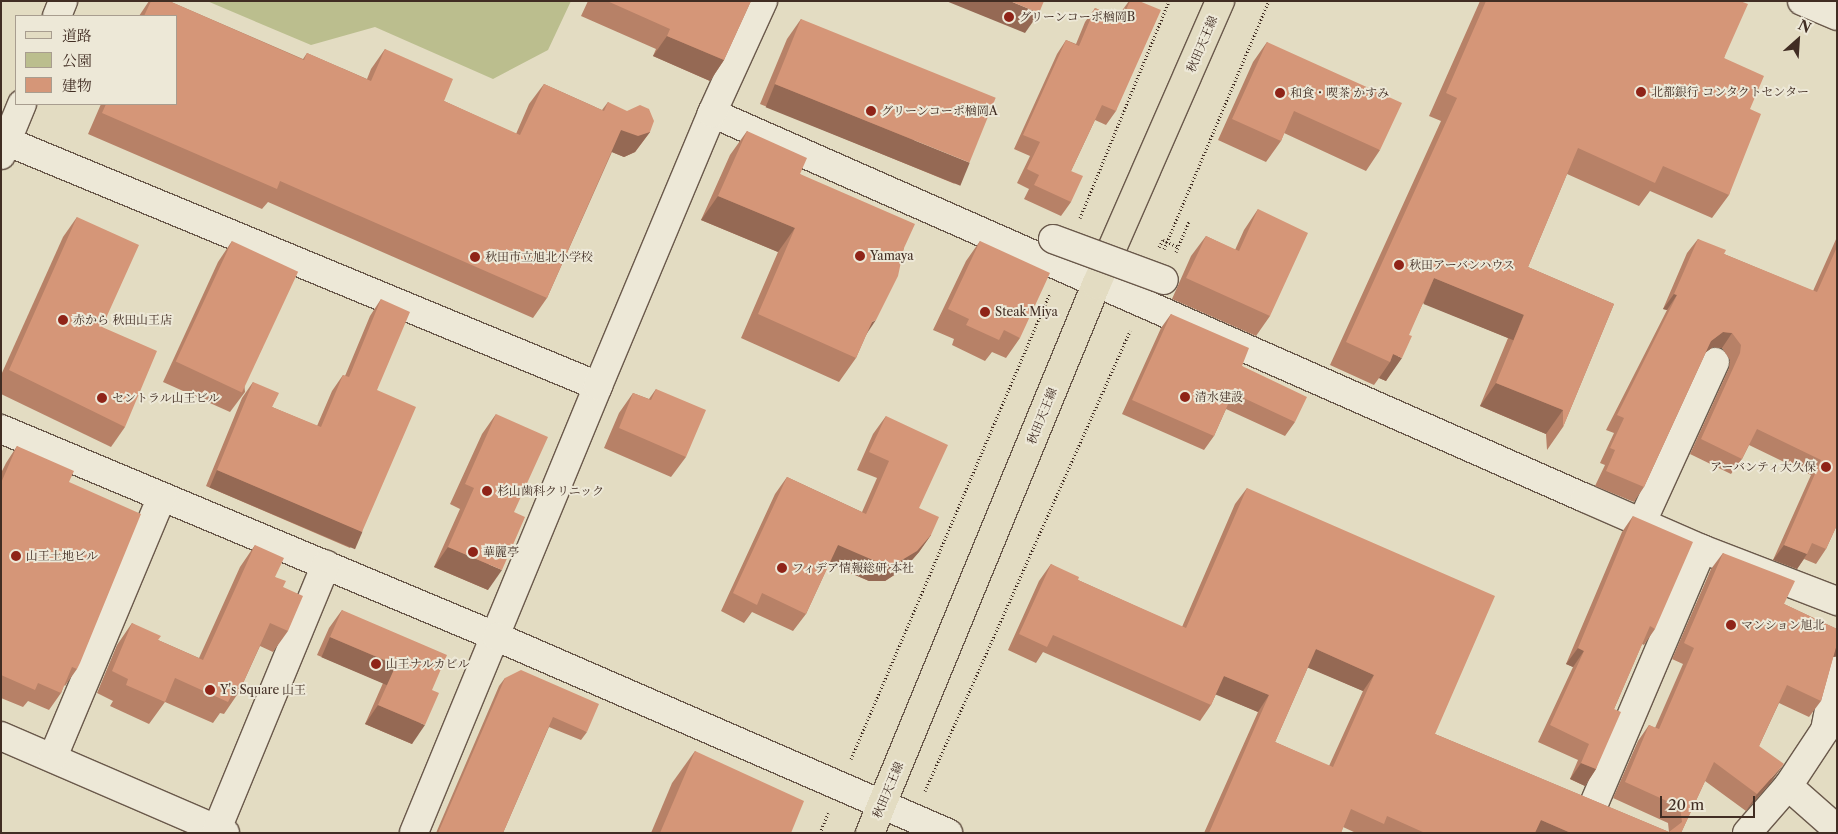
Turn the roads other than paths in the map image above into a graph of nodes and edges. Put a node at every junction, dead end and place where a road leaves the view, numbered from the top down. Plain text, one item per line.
1 (63, 1) edge
2 (763, 1) edge
3 (1220, 1) edge
4 (1802, 1) edge
5 (57, 15) edge
6 (1837, 16) edge
7 (22, 105) edge
8 (712, 113) junction
9 (3, 145) edge
10 (1052, 239) dead end
11 (1164, 280) dead end
12 (1096, 285) junction
13 (1715, 362) dead end
14 (598, 386) junction
15 (1, 429) edge
16 (162, 496) junction
17 (1642, 522) junction
18 (1702, 549) junction
19 (326, 565) junction
20 (1837, 601) edge
21 (497, 637) junction
22 (1837, 670) edge
23 (1, 736) edge
24 (53, 757) junction
25 (1788, 786) junction
26 (1566, 794) edge
27 (882, 804) junction
28 (1593, 806) junction
29 (1620, 817) edge
30 (1837, 829) edge
31 (221, 831) edge
32 (414, 833) edge
33 (870, 833) edge
34 (948, 833) edge
35 (1747, 833) edge

1 - 5 street
2 - 8 street
3 - 12 main road, 秋田天王線
4 - 6 street
7 - 9 street
8 - 12 street
8 - 14 street
9 - 14 street
10 - 11 street, bridge
12 - 17 street
12 - 27 main road, 秋田天王線
13 - 17 street
14 - 21 street
15 - 16 street
16 - 19 street
16 - 24 street
17 - 18 street
18 - 20 street
18 - 28 street
19 - 21 street
19 - 31 street
21 - 27 street
21 - 32 street
22 - 25 street
23 - 24 street
24 - 31 street
25 - 30 street
25 - 35 street
26 - 28 street
27 - 33 main road, 秋田天王線
27 - 34 street
28 - 29 street

